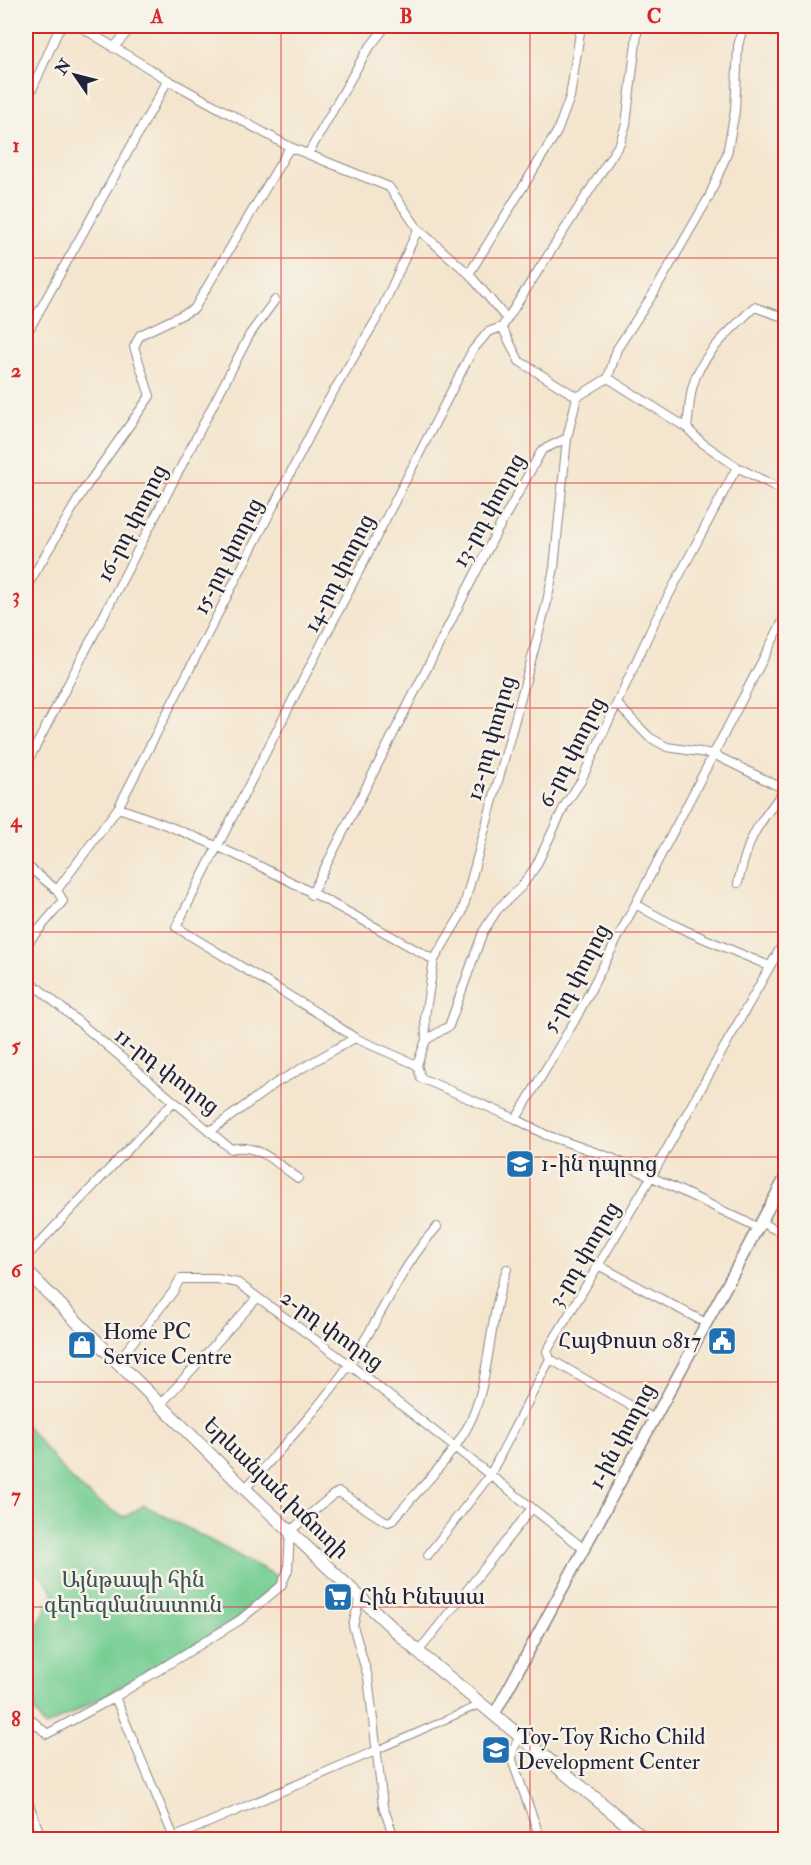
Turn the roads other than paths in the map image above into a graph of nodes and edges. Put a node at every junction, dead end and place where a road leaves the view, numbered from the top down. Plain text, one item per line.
1 (63, 26) edge
2 (79, 26) edge
3 (133, 26) edge
4 (386, 26) edge
5 (581, 26) edge
6 (638, 26) edge
7 (742, 26) edge
8 (113, 48) junction
9 (168, 80) junction
10 (26, 104) edge
11 (290, 147) junction
12 (308, 154) junction
13 (418, 230) junction
14 (469, 274) junction
15 (275, 300) dead end
16 (506, 318) junction
17 (786, 318) edge
18 (502, 327) junction
19 (26, 335) edge
20 (608, 378) junction
21 (577, 397) junction
22 (687, 428) junction
23 (567, 438) junction
24 (737, 467) junction
25 (786, 492) edge
26 (26, 588) edge
27 (786, 615) edge
28 (616, 704) junction
29 (713, 754) junction
30 (26, 765) edge
31 (785, 789) edge
32 (118, 808) junction
33 (216, 846) junction
34 (26, 865) edge
35 (738, 883) dead end
36 (57, 890) junction
37 (310, 895) junction
38 (636, 904) junction
39 (786, 938) edge
40 (26, 945) edge
41 (434, 960) junction
42 (769, 966) junction
43 (26, 978) edge
44 (355, 1038) junction
45 (426, 1040) junction
46 (417, 1065) junction
47 (173, 1102) junction
48 (516, 1119) junction
49 (209, 1132) junction
50 (786, 1176) edge
51 (651, 1177) junction
52 (298, 1178) dead end
53 (759, 1225) junction
54 (437, 1227) dead end
55 (786, 1235) edge
56 (26, 1257) edge
57 (598, 1265) junction
58 (507, 1269) dead end
59 (26, 1271) edge
60 (257, 1298) junction
61 (705, 1322) junction
62 (550, 1359) junction
63 (117, 1362) junction
64 (350, 1365) junction
65 (160, 1405) junction
66 (654, 1419) junction
67 (455, 1446) junction
68 (490, 1475) junction
69 (245, 1489) junction
70 (532, 1508) junction
71 (290, 1531) junction
72 (583, 1548) junction
73 (428, 1555) dead end
74 (360, 1597) junction
75 (418, 1652) junction
76 (115, 1696) junction
77 (481, 1704) junction
78 (26, 1715) edge
79 (494, 1715) junction
80 (520, 1737) junction
81 (375, 1750) junction
82 (26, 1796) edge
83 (42, 1839) edge
84 (173, 1839) edge
85 (395, 1839) edge
86 (541, 1839) edge
87 (646, 1839) edge

1 - 10 street
2 - 8 street
3 - 8 street
4 - 12 street
5 - 14 street
6 - 16 street
7 - 20 street
8 - 9 street
9 - 11 street
9 - 19 street
11 - 12 street
11 - 26 street
12 - 13 street
13 - 14 street
13 - 32 street, 15-րդ փողոց
14 - 16 street
15 - 30 street, 16-րդ փողոց
16 - 18 street
17 - 22 street
18 - 21 street
18 - 33 street, 14-րդ փողոց
20 - 21 street
20 - 22 street
21 - 23 street
22 - 24 street
23 - 37 street, 13-րդ փողոց
23 - 41 street, 12-րդ փողոց
24 - 25 street
24 - 28 street, 6-րդ փողոց
27 - 29 street, 5-րդ փողոց
28 - 29 street
28 - 45 street, 6-րդ փողոց
29 - 31 street
29 - 38 street, 5-րդ փողոց
31 - 35 street
32 - 33 street
32 - 36 street, 15-րդ փողոց
33 - 37 street
33 - 44 street, 14-րդ փողոց
34 - 36 street
36 - 40 street
37 - 41 street
38 - 42 street
38 - 48 street, 5-րդ փողոց
39 - 42 street, 3-րդ փողոց
41 - 45 street, 12-րդ փողոց
42 - 51 street, 3-րդ փողոց
43 - 47 street, 11-րդ փողոց
44 - 46 street
44 - 49 street, 11-րդ փողոց
45 - 46 street, 12-րդ փողոց
46 - 48 street
47 - 49 street, 11-րդ փողոց
47 - 56 street
48 - 51 street
49 - 52 street
50 - 53 main road, 1-ին փողոց
51 - 53 street
51 - 57 street, 3-րդ փողոց
53 - 55 street
53 - 61 main road, 1-ին փողոց
54 - 64 street
57 - 61 street
57 - 62 street, 3-րդ փողոց
58 - 67 street
59 - 63 main road, Երևանյան խճուղի
60 - 63 street, 2-րդ փողոց
60 - 64 street, 2-րդ փողոց
60 - 65 street
61 - 66 main road, 1-ին փողոց
62 - 66 street
62 - 68 street
63 - 65 main road, Երևանյան խճուղի
64 - 67 street, 2-րդ փողոց
64 - 69 street
65 - 69 main road, Երևանյան խճուղի
66 - 72 main road, 1-ին փողոց
67 - 68 street, 2-րդ փողոց
67 - 71 street
68 - 70 street, 2-րդ փողոց
68 - 73 street
69 - 71 main road, Երևանյան խճուղի
70 - 72 street, 2-րդ փողոց
70 - 75 street
71 - 74 main road, Երևանյան խճուղի
71 - 76 street
72 - 79 main road, 1-ին փողոց
74 - 75 main road, Երևանյան խճուղի
74 - 81 street
75 - 77 main road, Երևանյան խճուղի
76 - 78 street
76 - 84 street
77 - 79 main road, Երևանյան խճուղի
77 - 81 street
79 - 80 main road, Երևանյան խճուղի
80 - 86 street
80 - 87 main road, Երևանյան խճուղի
81 - 84 street
81 - 85 street
82 - 83 street

